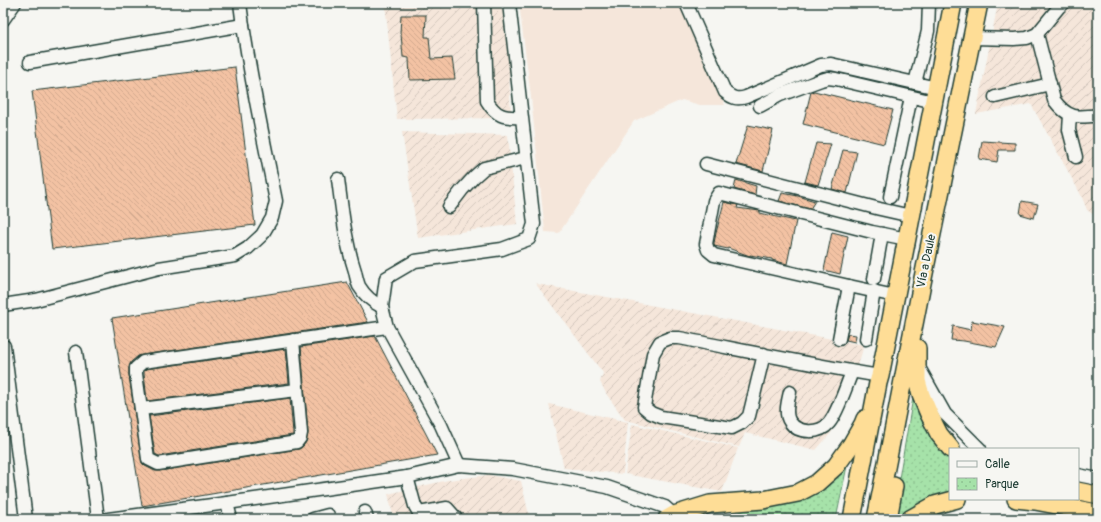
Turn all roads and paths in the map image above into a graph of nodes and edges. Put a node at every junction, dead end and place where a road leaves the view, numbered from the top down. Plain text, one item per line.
1 (15, 3) edge
2 (240, 3) edge
3 (484, 3) edge
4 (509, 3) edge
5 (686, 3) edge
6 (929, 3) edge
7 (953, 3) edge
8 (979, 3) edge
9 (1064, 3) edge
10 (3, 20) edge
11 (243, 25) junction
12 (1037, 34) junction
13 (972, 38) junction
14 (30, 62) dead end
15 (915, 82) junction
16 (1050, 84) junction
17 (936, 95) junction
18 (911, 97) junction
19 (995, 97) dead end
20 (760, 106) dead end
21 (1070, 115) junction
22 (1098, 115) edge
23 (521, 117) junction
24 (1076, 157) dead end
25 (526, 158) junction
26 (706, 164) dead end
27 (338, 179) dead end
28 (890, 198) dead end
29 (449, 207) dead end
30 (911, 216) junction
31 (882, 234) junction
32 (907, 239) junction
33 (922, 283) junction
34 (874, 285) junction
35 (849, 286) junction
36 (895, 296) junction
37 (3, 306) edge
38 (382, 307) junction
39 (387, 327) junction
40 (866, 338) dead end
41 (293, 340) junction
42 (839, 340) dead end
43 (4, 346) edge
44 (76, 352) dead end
45 (764, 354) junction
46 (916, 364) junction
47 (852, 372) junction
48 (879, 379) junction
49 (297, 390) junction
50 (790, 392) dead end
51 (141, 409) junction
52 (951, 448) edge
53 (979, 448) edge
54 (459, 465) junction
55 (1079, 475) edge
56 (407, 477) junction
57 (1098, 479) edge
58 (858, 488) junction
59 (1079, 491) edge
60 (1098, 495) edge
61 (953, 500) edge
62 (1026, 500) edge
63 (227, 503) junction
64 (1098, 514) edge
65 (328, 515) dead end
66 (670, 517) edge
67 (879, 518) edge
68 (26, 519) edge
69 (98, 519) edge
70 (108, 519) edge
71 (231, 519) edge
72 (313, 519) edge
73 (455, 519) edge
74 (849, 519) edge
75 (852, 519) edge
76 (910, 519) edge

1 - 10 lane
2 - 11 lane
3 - 23 lane
4 - 23 lane
5 - 15 lane
6 - 15 lane
7 - 17 highway, Vía a Daule
8 - 13 highway, Vía a Daule
9 - 12 lane
11 - 14 lane
11 - 37 lane
12 - 13 lane
12 - 16 lane
13 - 33 highway, Vía a Daule
15 - 17 lane
16 - 19 lane
16 - 21 lane
17 - 18 lane
17 - 30 highway, Vía a Daule
18 - 20 lane
18 - 28 lane
21 - 22 lane
21 - 24 lane
23 - 25 lane
25 - 29 lane
25 - 38 lane
26 - 30 lane
27 - 38 lane
30 - 32 highway, Vía a Daule
31 - 32 lane
31 - 34 lane
31 - 35 lane
32 - 36 highway, Vía a Daule
33 - 46 highway
33 - 67 highway, Vía a Daule
34 - 35 lane
34 - 36 lane
34 - 40 lane
35 - 42 lane
36 - 48 highway, Vía a Daule
38 - 39 lane
39 - 41 lane
39 - 54 lane
41 - 49 lane
41 - 51 lane
43 - 68 lane
44 - 69 lane
45 - 45 lane
45 - 47 lane
46 - 52 highway
46 - 53 lane
46 - 67 highway
47 - 48 lane
47 - 50 lane
48 - 58 highway, Vía a Daule
48 - 66 highway
49 - 51 lane
49 - 51 lane
54 - 56 lane
54 - 66 lane
55 - 57 lane
56 - 63 lane
56 - 73 lane
58 - 74 highway
58 - 75 highway, Vía a Daule
59 - 60 highway
61 - 76 highway
62 - 64 highway
63 - 70 lane
63 - 71 lane
65 - 72 lane

